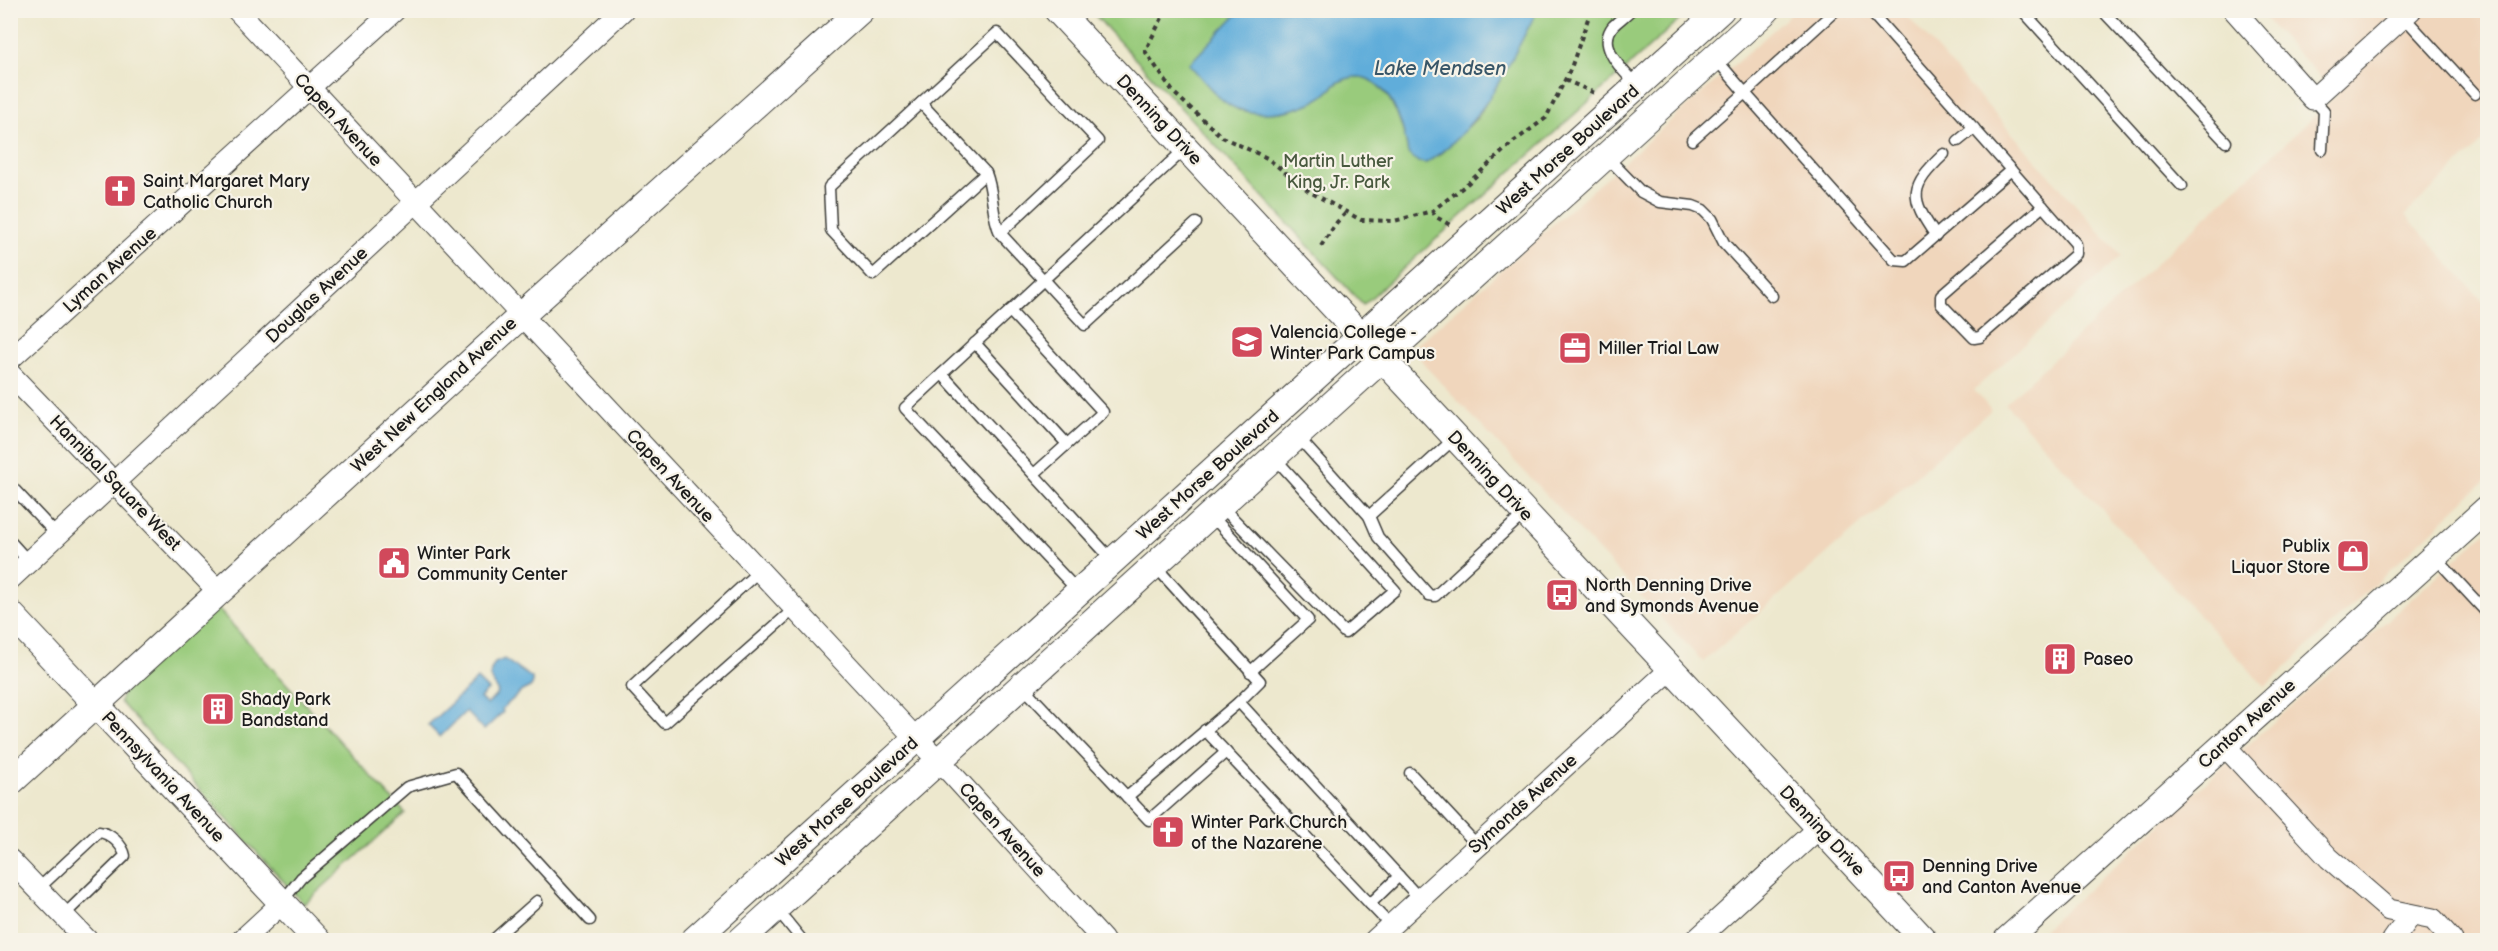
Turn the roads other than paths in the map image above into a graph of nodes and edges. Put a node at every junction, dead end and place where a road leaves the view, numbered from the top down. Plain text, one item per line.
1 (237, 10) edge
2 (395, 10) edge
3 (623, 10) edge
4 (861, 10) edge
5 (1057, 10) edge
6 (1630, 10) edge
7 (1721, 10) edge
8 (1767, 10) edge
9 (1836, 10) edge
10 (1869, 10) edge
11 (2022, 10) edge
12 (2102, 10) edge
13 (2234, 10) edge
14 (2408, 14) edge
15 (1715, 58) junction
16 (1638, 86) junction
17 (309, 89) junction
18 (1745, 93) junction
19 (2475, 94) dead end
20 (2313, 99) junction
21 (921, 103) junction
22 (1658, 109) junction
23 (1974, 128) junction
24 (1692, 140) dead end
25 (1958, 141) dead end
26 (2226, 142) dead end
27 (1185, 148) junction
28 (2322, 150) dead end
29 (1944, 154) dead end
30 (1606, 156) junction
31 (2012, 170) junction
32 (986, 173) junction
33 (2182, 186) dead end
34 (415, 204) junction
35 (2043, 206) junction
36 (1196, 223) dead end
37 (1000, 233) junction
38 (1936, 236) junction
39 (1043, 280) junction
40 (1772, 296) dead end
41 (1010, 310) junction
42 (521, 316) junction
43 (1361, 337) junction
44 (975, 343) junction
45 (10, 359) edge
46 (1382, 360) junction
47 (10, 374) edge
48 (942, 374) junction
49 (1298, 436) junction
50 (1455, 438) junction
51 (1067, 444) junction
52 (1274, 457) junction
53 (1034, 474) junction
54 (114, 483) junction
55 (10, 485) edge
56 (2487, 508) edge
57 (1216, 511) junction
58 (1525, 513) junction
59 (1369, 516) junction
60 (57, 535) junction
61 (10, 541) edge
62 (2434, 556) junction
63 (29, 561) junction
64 (1114, 561) junction
65 (1155, 566) junction
66 (759, 571) junction
67 (10, 579) edge
68 (219, 592) junction
69 (1079, 592) junction
70 (794, 609) junction
71 (10, 613) edge
72 (2487, 614) edge
73 (1671, 669) junction
74 (1250, 672) junction
75 (1022, 686) junction
76 (1239, 702) junction
77 (94, 704) junction
78 (1205, 730) junction
79 (917, 739) junction
80 (2224, 745) junction
81 (1226, 752) junction
82 (939, 761) junction
83 (1410, 773) dead end
84 (10, 783) edge
85 (1128, 797) junction
86 (1819, 828) junction
87 (1478, 846) junction
88 (10, 860) edge
89 (1399, 876) junction
90 (38, 889) junction
91 (1420, 899) junction
92 (537, 901) dead end
93 (1370, 903) junction
94 (281, 904) junction
95 (776, 908) junction
96 (2411, 915) junction
97 (63, 916) junction
98 (590, 920) dead end
99 (1391, 926) junction
100 (87, 940) edge
101 (242, 940) edge
102 (317, 940) edge
103 (493, 940) edge
104 (694, 940) edge
105 (741, 940) edge
106 (802, 940) edge
107 (1103, 940) edge
108 (1374, 940) edge
109 (1696, 940) edge
110 (1924, 940) edge
111 (2007, 940) edge
112 (2393, 940) edge
113 (2452, 940) edge

1 - 17 street, Capen Avenue
2 - 17 street, Lyman Avenue
3 - 34 street, Douglas Avenue
4 - 42 street, West New England Avenue
5 - 27 street, Denning Drive
6 - 16 lane
7 - 16 street, West Morse Boulevard
8 - 15 street, West Morse Boulevard
9 - 18 lane
10 - 23 lane
11 - 33 lane
12 - 26 lane
13 - 20 street
14 - 19 lane
14 - 20 street
15 - 18 lane
15 - 22 street, West Morse Boulevard
16 - 22 street
16 - 43 street, West Morse Boulevard
17 - 34 street, Capen Avenue
17 - 45 street, Lyman Avenue
18 - 24 lane
18 - 38 lane
20 - 28 lane
21 - 32 lane
21 - 32 lane
21 - 37 lane
22 - 30 street, West Morse Boulevard
23 - 25 lane
23 - 31 lane
27 - 39 lane
27 - 43 street, Denning Drive
29 - 38 lane
30 - 40 lane
30 - 46 street, West Morse Boulevard
31 - 35 lane
31 - 38 lane
32 - 37 lane
34 - 42 street, Capen Avenue
34 - 54 street, Douglas Avenue
35 - 35 lane
36 - 39 lane
37 - 39 lane
39 - 41 lane
41 - 44 lane
41 - 51 lane
42 - 66 street, Capen Avenue
42 - 68 street, West New England Avenue
43 - 46 street, Denning Drive
43 - 64 street, West Morse Boulevard
44 - 48 lane
44 - 51 lane
46 - 49 street, West Morse Boulevard
46 - 50 street, Denning Drive
47 - 54 street, Hannibal Square West
48 - 53 lane
48 - 69 lane
49 - 52 street, West Morse Boulevard
49 - 59 lane
50 - 58 street, Denning Drive
50 - 59 lane
51 - 53 lane
52 - 57 street, West Morse Boulevard
52 - 57 lane
53 - 64 lane
54 - 60 street, Douglas Avenue
54 - 68 street, Hannibal Square West
55 - 60 lane
56 - 62 street, Canton Avenue
57 - 65 street, West Morse Boulevard
57 - 74 lane
58 - 59 lane
58 - 73 street, Denning Drive
60 - 63 street, Douglas Avenue
61 - 63 lane
62 - 72 lane
62 - 80 street, Canton Avenue
63 - 67 street, Douglas Avenue
64 - 69 street, West Morse Boulevard
65 - 74 lane
65 - 75 street, West Morse Boulevard
66 - 70 street, Capen Avenue
66 - 70 lane
68 - 77 street, West New England Avenue
69 - 79 street, West Morse Boulevard
70 - 79 street, Capen Avenue
71 - 77 street, Pennsylvania Avenue
73 - 86 street, Denning Drive
73 - 87 street, Symonds Avenue
74 - 76 lane
75 - 82 street, West Morse Boulevard
75 - 85 lane
76 - 78 lane
76 - 89 lane
77 - 84 street, West New England Avenue
77 - 94 street, Pennsylvania Avenue
78 - 81 lane
78 - 85 lane
79 - 82 street, Capen Avenue
79 - 104 street, West Morse Boulevard
80 - 96 street
80 - 111 street, Canton Avenue
81 - 85 lane
81 - 93 lane
82 - 95 street, West Morse Boulevard
82 - 107 street, Capen Avenue
83 - 87 lane
86 - 109 street
86 - 110 street, Denning Drive
87 - 91 street, Symonds Avenue
88 - 90 street
89 - 91 lane
89 - 93 lane
90 - 97 street
90 - 97 lane
91 - 99 street, Symonds Avenue
92 - 103 lane
93 - 99 lane
94 - 98 lane
94 - 101 street
94 - 102 street, Pennsylvania Avenue
95 - 105 street, West Morse Boulevard
95 - 106 lane
96 - 112 street
96 - 113 street
97 - 100 street
99 - 108 street, Symonds Avenue

